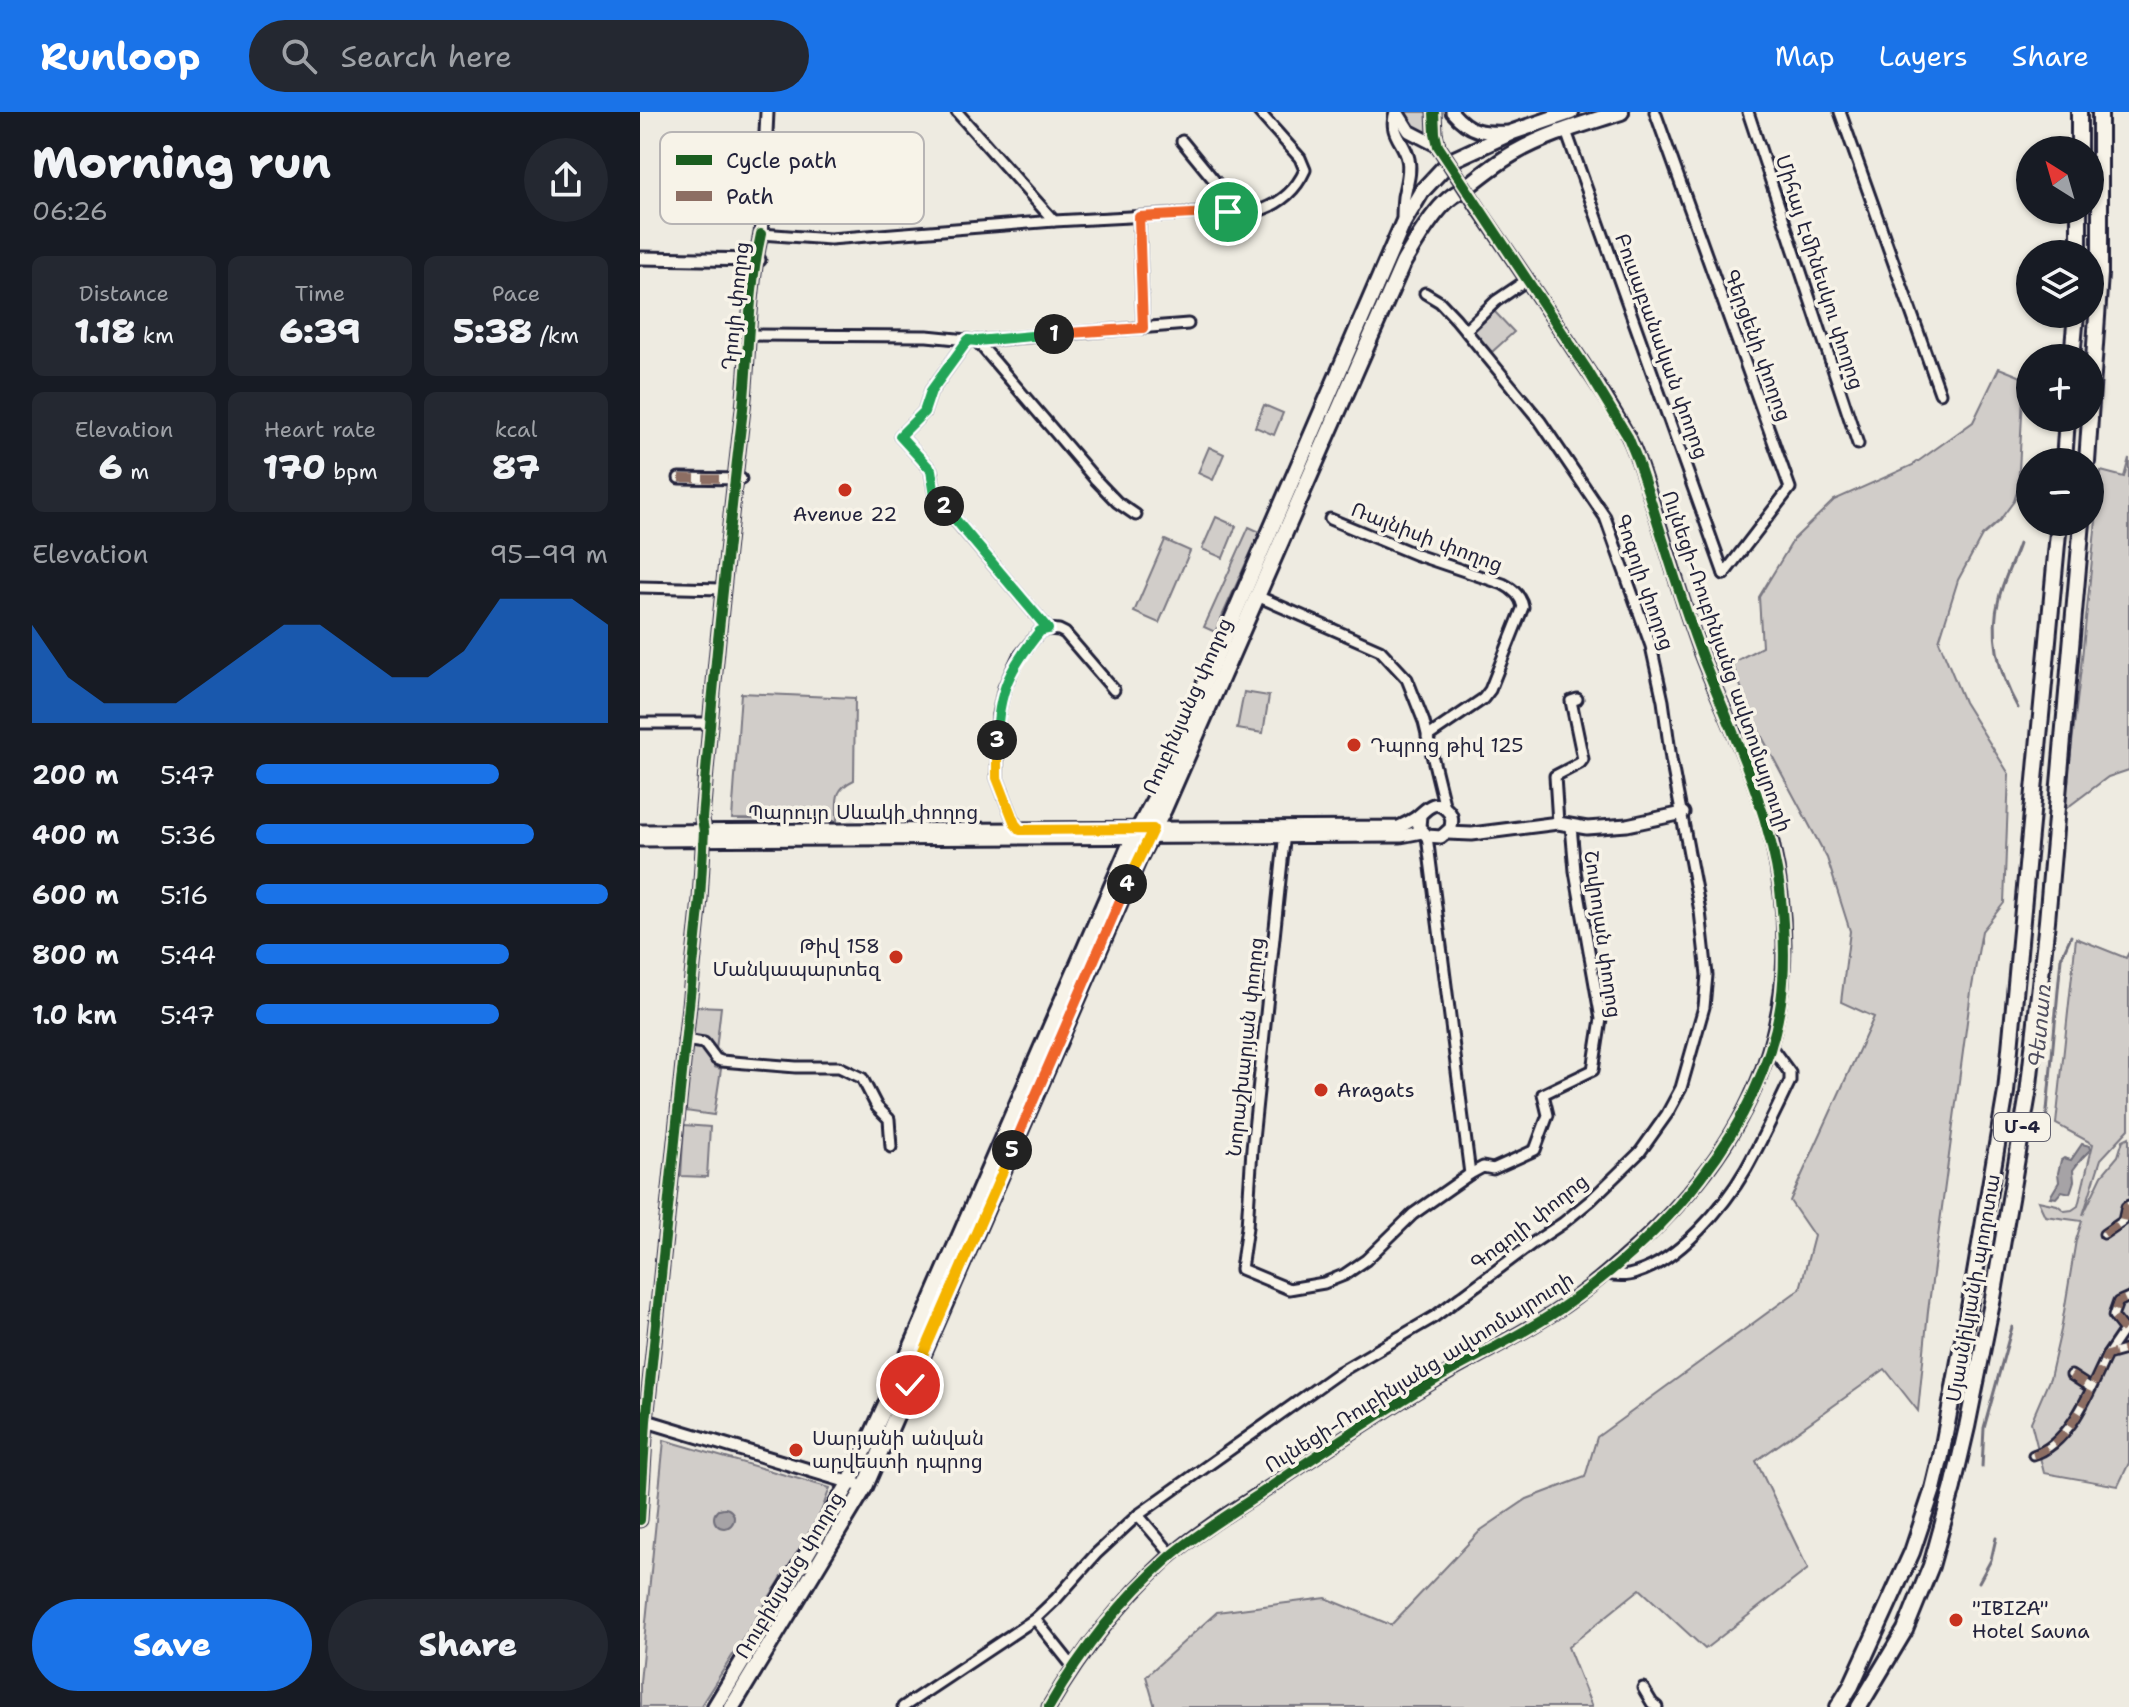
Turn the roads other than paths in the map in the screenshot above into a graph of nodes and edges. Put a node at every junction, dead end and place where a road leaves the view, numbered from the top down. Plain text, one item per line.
1 (767, 112) edge
2 (957, 112) edge
3 (1259, 112) edge
4 (1397, 112) edge
5 (1434, 112) edge
6 (1452, 112) edge
7 (1571, 112) edge
8 (1621, 112) edge
9 (1655, 112) edge
10 (1748, 112) edge
11 (1840, 112) edge
12 (2079, 112) edge
13 (2100, 112) edge
14 (1566, 131) junction
15 (766, 132) edge
16 (1513, 132) junction
17 (2079, 136) edge
18 (1182, 141) dead end
19 (1438, 146) junction
20 (1465, 153) junction
21 (1440, 171) junction
22 (1481, 176) junction
23 (1457, 192) junction
24 (1228, 212) junction
25 (1139, 217) junction
26 (1054, 221) junction
27 (1403, 223) junction
28 (761, 224) edge
29 (761, 234) junction
30 (640, 258) edge
31 (757, 260) junction
32 (1527, 280) junction
33 (1425, 293) dead end
34 (1188, 324) dead end
35 (1143, 328) junction
36 (1466, 330) junction
37 (752, 335) junction
38 (973, 341) junction
39 (2095, 344) edge
40 (1940, 393) dead end
41 (1858, 444) dead end
42 (679, 478) dead end
43 (738, 479) junction
44 (1136, 515) dead end
45 (1330, 519) dead end
46 (2058, 536) edge
47 (2081, 536) edge
48 (1724, 574) joint
49 (640, 587) edge
50 (722, 589) junction
51 (1257, 596) junction
52 (1048, 629) junction
53 (1114, 690) dead end
54 (1577, 699) dead end
55 (640, 723) edge
56 (710, 723) junction
57 (1427, 737) junction
58 (1438, 783) junction
59 (1433, 805) junction
60 (1445, 808) junction
61 (1683, 813) junction
62 (1420, 815) junction
63 (1558, 823) junction
64 (1571, 826) junction
65 (1020, 830) junction
66 (640, 831) edge
67 (1285, 832) junction
68 (1437, 832) junction
69 (1144, 834) junction
70 (704, 836) junction
71 (640, 840) edge
72 (684, 1040) junction
73 (1771, 1047) junction
74 (891, 1147) dead end
75 (1470, 1174) junction
76 (2129, 1205) edge
77 (2104, 1234) dead end
78 (1241, 1269) joint
79 (1606, 1274) junction
80 (2129, 1297) edge
81 (2126, 1329) edge
82 (2129, 1349) edge
83 (2107, 1355) junction
84 (2071, 1375) dead end
85 (2091, 1388) junction
86 (643, 1420) edge
87 (2033, 1455) dead end
88 (850, 1482) junction
89 (865, 1487) junction
90 (1138, 1515) junction
91 (640, 1520) edge
92 (1172, 1555) junction
93 (1035, 1619) junction
94 (1074, 1668) junction
95 (1643, 1688) dead end
96 (1052, 1705) edge
97 (715, 1707) edge
98 (732, 1707) edge
99 (903, 1707) edge
100 (1657, 1707) edge
101 (1838, 1707) edge
102 (1859, 1707) edge

1 - 15 street, Դրոյի փողոց
2 - 26 street
3 - 24 street
4 - 19 street
4 - 27 street
5 - 19 street
6 - 16 street
7 - 16 main road, Ռուբինյանց փողոց
8 - 14 main road, Ռուբինյանց փողոց
9 - 48 street, Գերցենի փողոց
10 - 41 street, Միհայ Էմինեսկու փողոց
11 - 40 street
12 - 17 main road
13 - 39 main road
14 - 22 main road, Ռուբինյանց փողոց
14 - 48 street, Բուսաբանական փողոց
16 - 20 main road, Ռուբինյանց փողոց
18 - 24 street
19 - 32 street, Ուլնեցի-Ռուբինյանց ավտոմայրուղի, bridge
20 - 21 main road, Ռուբինյանց փողոց
20 - 22 main road
21 - 23 main road
21 - 27 main road, Ռուբինյանց փողոց
22 - 23 main road, Ռուբինյանց փողոց
23 - 51 main road, Ռուբինյանց փողոց
24 - 25 street
25 - 26 street
25 - 35 street
26 - 29 street
27 - 69 main road, Ռուբինյանց փողոց
28 - 29 street, Դրոյի փողոց
29 - 31 street, Դրոյի փողոց
30 - 31 street
31 - 37 street, Դրոյի փողոց
32 - 36 street
32 - 73 street, Ուլնեցի-Ռուբինյանց ավտոմայրուղի
33 - 36 street, Գոգոլի փողոց
34 - 35 street
35 - 38 street
36 - 61 street, Գոգոլի փողոց
37 - 38 street
37 - 43 street, Դրոյի փողոց
38 - 44 street
38 - 52 street
42 - 43 street
43 - 50 street, Դրոյի փողոց
43 - 70 street, Դրոյի փողոց
45 - 57 street, Ռայնիսի փողոց
46 - 101 main road, Մյասնիկյանի պողոտա / Մ-4
47 - 102 main road, Մյասնիկյանի պողոտա / Մ-4
49 - 50 street
50 - 56 street, Դրոյի փողոց
51 - 57 street
51 - 69 main road, Ռուբինյանց փողոց
52 - 53 street
52 - 65 street
54 - 63 street
55 - 56 street
56 - 70 street, Դրոյի փողոց
57 - 58 street
58 - 59 street
58 - 60 street
59 - 60 street
59 - 62 street, Պարույր Սևակի փողոց
60 - 68 street
61 - 64 street
61 - 90 street, Գոգոլի փողոց
62 - 67 street, Պարույր Սևակի փողոց
62 - 68 street
63 - 64 street
63 - 68 street
64 - 75 street, Շովրոյան փողոց
65 - 69 street, Պարույր Սևակի փողոց
65 - 70 street, Պարույր Սևակի փողոց
66 - 70 street, Պարույր Սևակի փողոց
67 - 68 street, Պարույր Սևակի փողոց
67 - 69 street, Պարույր Սևակի փողոց
67 - 78 street, Նորաշխարյան փողոց
68 - 75 street
69 - 70 street, Պարույր Սևակի փողոց
69 - 88 main road, Ռուբինյանց փողոց
69 - 89 main road, Ռուբինյանց փողոց
70 - 71 street, Պարույր Սևակի փողոց
70 - 72 street, Դրոյի փողոց
72 - 74 street
72 - 86 street, Դրոյի փողոց
73 - 79 street, Ուլնեցի-Ռուբինյանց ավտոմայրուղի
73 - 79 street
75 - 78 street, Շովրոյան փողոց
76 - 77 street
79 - 92 street, Ուլնեցի-Ռուբինյանց ավտոմայրուղի
80 - 81 street
81 - 83 street
82 - 83 street
83 - 85 street
84 - 85 street
85 - 87 street
86 - 88 street
86 - 91 street, Դրոյի փողոց
88 - 89 street
88 - 97 main road, Ռուբինյանց փողոց
89 - 98 main road, Ռուբինյանց փողոց
90 - 92 street
90 - 93 street, Գոգոլի փողոց
92 - 94 street, Ուլնեցի-Ռուբինյանց ավտոմայրուղի
93 - 94 street
93 - 99 street, Գոգոլի փողոց
94 - 96 street, Ուլնեցի-Ռուբինյանց ավտոմայրուղի
95 - 100 street

